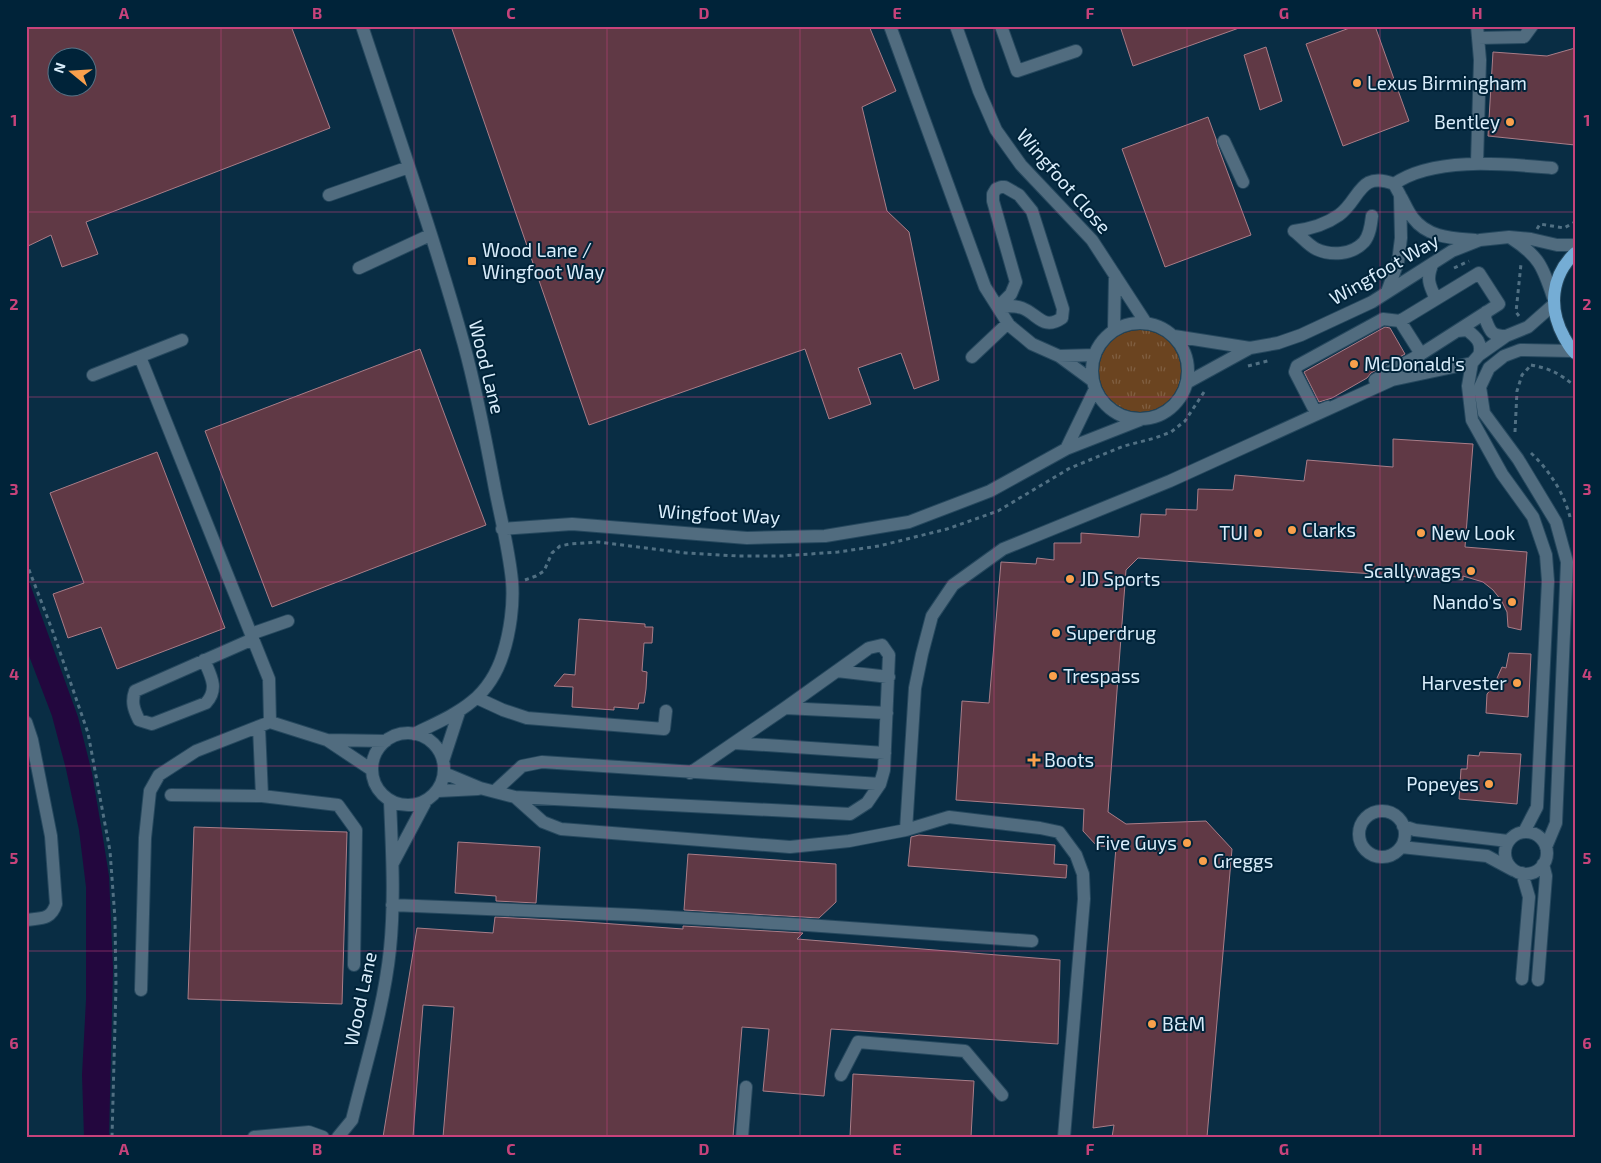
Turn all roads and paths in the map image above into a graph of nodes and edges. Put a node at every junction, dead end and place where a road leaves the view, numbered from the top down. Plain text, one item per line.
1 (362, 26) edge
2 (890, 26) edge
3 (956, 26) edge
4 (1001, 26) edge
5 (1532, 26) edge
6 (1478, 32) edge
7 (1076, 51) dead end
8 (1224, 141) dead end
9 (1476, 163) junction
10 (409, 167) junction
11 (1552, 168) dead end
12 (1243, 182) dead end
13 (1397, 190) junction
14 (329, 195) dead end
15 (1372, 216) dead end
16 (430, 235) junction
17 (1509, 237) junction
18 (1480, 240) junction
19 (1575, 245) edge
20 (1575, 253) edge
21 (1475, 258) dead end
22 (1433, 263) junction
23 (359, 268) dead end
24 (1452, 269) dead end
25 (1115, 275) junction
26 (1387, 292) junction
27 (1436, 299) junction
28 (1010, 301) junction
29 (1553, 301) junction
30 (998, 307) junction
31 (1486, 312) junction
32 (1400, 321) junction
33 (1008, 323) junction
34 (1146, 323) junction
35 (1114, 330) junction
36 (1457, 330) junction
37 (1174, 336) junction
38 (1506, 336) junction
39 (182, 340) dead end
40 (1250, 348) junction
41 (1574, 352) edge
42 (1421, 354) junction
43 (1095, 355) junction
44 (1059, 356) junction
45 (140, 357) junction
46 (972, 357) dead end
47 (1279, 358) dead end
48 (1476, 359) junction
49 (1531, 365) dead end
50 (1243, 367) dead end
51 (94, 375) dead end
52 (1188, 382) junction
53 (1094, 385) junction
54 (1208, 387) dead end
55 (1140, 420) junction
56 (1515, 434) dead end
57 (1066, 449) junction
58 (1530, 451) dead end
59 (1572, 524) dead end
60 (502, 529) junction
61 (26, 562) edge
62 (512, 582) junction
63 (288, 621) dead end
64 (252, 637) junction
65 (204, 660) junction
66 (837, 671) junction
67 (888, 677) junction
68 (478, 698) junction
69 (785, 708) junction
70 (666, 711) dead end
71 (459, 712) junction
72 (887, 713) junction
73 (26, 722) edge
74 (265, 724) junction
75 (414, 734) junction
76 (327, 740) junction
77 (386, 741) junction
78 (734, 743) junction
79 (885, 753) junction
80 (444, 767) junction
81 (372, 770) junction
82 (690, 773) junction
83 (880, 784) junction
84 (480, 788) junction
85 (438, 791) junction
86 (495, 791) junction
87 (171, 795) dead end
88 (262, 796) junction
89 (515, 797) junction
90 (390, 801) junction
91 (426, 801) junction
92 (1404, 826) junction
93 (906, 830) junction
94 (1524, 832) junction
95 (1508, 841) junction
96 (1546, 846) junction
97 (1401, 848) junction
98 (393, 863) junction
99 (1543, 864) junction
100 (1519, 872) junction
101 (392, 905) junction
102 (26, 920) edge
103 (1032, 941) dead end
104 (354, 965) dead end
105 (1522, 979) dead end
106 (1538, 980) dead end
107 (141, 990) dead end
108 (841, 1074) dead end
109 (746, 1088) dead end
110 (1002, 1095) dead end
111 (112, 1137) edge
112 (254, 1137) edge
113 (323, 1137) edge
114 (338, 1137) edge
115 (742, 1137) edge
116 (1064, 1137) edge

1 - 10 street, Wood Lane
2 - 30 street
3 - 25 street, Wingfoot Close
4 - 7 street
5 - 6 street
6 - 9 street
8 - 12 street
9 - 11 street
9 - 13 street
10 - 14 street
10 - 16 street, Wood Lane
13 - 15 street
13 - 18 street
13 - 26 street
16 - 23 street
16 - 60 street, Wood Lane
17 - 18 street, Wingfoot Way
17 - 19 street, Wingfoot Way
17 - 29 street
18 - 22 street, Wingfoot Way
20 - 29 main road
21 - 24 path
22 - 26 street, Wingfoot Way
22 - 27 street
25 - 34 street, Wingfoot Close
25 - 35 street
26 - 40 street, Wingfoot Way
27 - 31 street
27 - 32 street
28 - 28 street
28 - 30 street
29 - 38 street
29 - 41 main road
30 - 33 street
31 - 36 street
31 - 38 street
32 - 42 street
32 - 42 street
33 - 44 street
33 - 46 street
34 - 35 street
34 - 37 street
35 - 43 street
36 - 42 street
36 - 48 street
37 - 40 street, Wingfoot Way
37 - 52 street
38 - 48 street
39 - 45 street
40 - 52 street, Wingfoot Way
41 - 96 street
43 - 44 street
43 - 53 street
44 - 53 street
45 - 51 street
45 - 64 street
47 - 50 path
48 - 93 street
48 - 94 street
49 - 56 path
52 - 55 street
53 - 55 street
53 - 57 street
54 - 62 path
55 - 57 street, Wingfoot Way
57 - 60 street, Wingfoot Way
58 - 59 path
60 - 62 street, Wood Lane
61 - 111 path
62 - 68 street, Wood Lane
63 - 64 street
64 - 65 street
64 - 74 street
65 - 65 street
66 - 67 street
66 - 67 street
66 - 69 street
67 - 72 street
68 - 70 street
68 - 71 street, Wood Lane
69 - 72 street
69 - 78 street
71 - 75 street, Wood Lane
71 - 80 street
72 - 79 street
73 - 102 street
74 - 76 street
74 - 88 street
74 - 107 street
75 - 77 street
75 - 80 street
76 - 77 street
76 - 81 street
77 - 81 street
78 - 79 street
78 - 82 street
79 - 83 street
80 - 84 street
80 - 85 street
81 - 90 street
82 - 83 street
82 - 86 street
83 - 89 street
84 - 85 street
84 - 86 street
85 - 91 street
86 - 89 street
87 - 88 street
88 - 104 street
89 - 93 street
90 - 91 street
90 - 98 street, Wood Lane
91 - 98 street, Wood Lane
92 - 95 street
92 - 97 street
92 - 97 street
93 - 116 street
94 - 95 street
94 - 96 street
95 - 100 street
96 - 99 street
97 - 100 street
98 - 101 street, Wood Lane
99 - 100 street
99 - 106 street
100 - 105 street
101 - 103 street
101 - 114 street, Wood Lane
108 - 110 street
109 - 115 street
112 - 113 street

